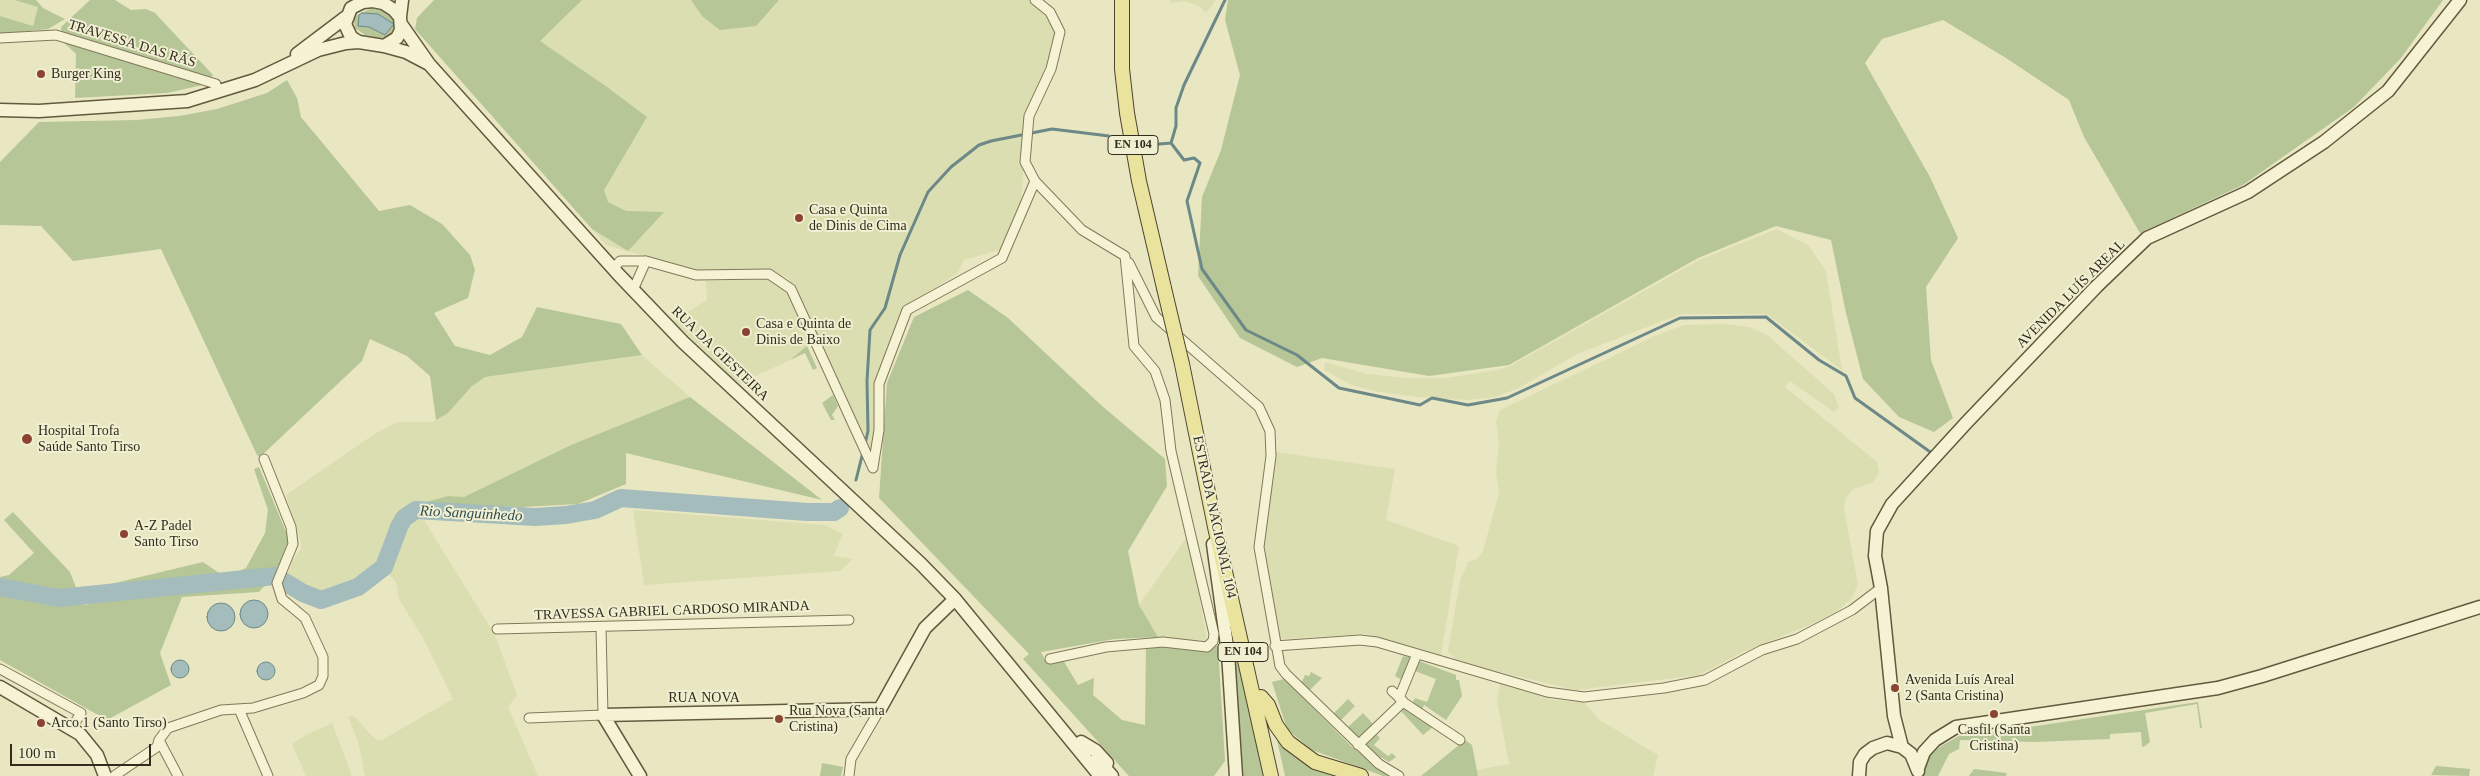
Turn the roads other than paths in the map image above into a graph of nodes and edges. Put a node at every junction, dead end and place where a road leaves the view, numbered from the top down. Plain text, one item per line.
1 (402, 0) edge
2 (1035, 0) edge
3 (1122, 0) edge
4 (2460, 0) edge
5 (353, 8) edge
6 (400, 21) junction
7 (0, 38) edge
8 (359, 42) junction
9 (384, 46) junction
10 (429, 64) junction
11 (278, 69) junction
12 (218, 93) junction
13 (0, 110) edge
14 (1035, 182) junction
15 (1125, 256) junction
16 (646, 261) junction
17 (613, 268) junction
18 (633, 290) junction
19 (1196, 429) junction
20 (264, 459) dead end
21 (1215, 527) junction
22 (1881, 588) junction
23 (954, 600) junction
24 (2480, 607) edge
25 (849, 620) dead end
26 (601, 628) junction
27 (497, 629) dead end
28 (1275, 646) junction
29 (1000, 654) junction
30 (1417, 654) junction
31 (1050, 659) dead end
32 (0, 669) edge
33 (1392, 691) dead end
34 (1, 692) edge
35 (1261, 698) junction
36 (1401, 700) junction
37 (880, 708) junction
38 (239, 709) junction
39 (603, 715) junction
40 (1894, 716) junction
41 (529, 718) dead end
42 (71, 729) junction
43 (159, 740) junction
44 (1460, 740) dead end
45 (1935, 740) junction
46 (1081, 742) junction
47 (1358, 745) junction
48 (1873, 748) junction
49 (1904, 748) junction
50 (1235, 763) junction
51 (1918, 772) edge
52 (106, 776) edge
53 (114, 776) edge
54 (178, 776) edge
55 (268, 776) edge
56 (640, 776) edge
57 (849, 776) edge
58 (1100, 776) edge
59 (1112, 776) edge
60 (1119, 776) edge
61 (1227, 776) edge
62 (1236, 776) edge
63 (1271, 776) edge
64 (1279, 776) edge
65 (1361, 776) edge
66 (1399, 776) edge
67 (1859, 776) edge

1 - 6 street
2 - 14 street
3 - 19 main road, EN 104, bridge
4 - 22 street, AVENIDA LUÍS AREAL
5 - 6 street
5 - 8 street
5 - 11 street
6 - 9 street
6 - 10 street
7 - 12 street, TRAVESSA DAS RÃS
8 - 9 street
8 - 11 street
9 - 10 street
10 - 17 street, RUA DA GIESTEIRA
11 - 12 street
12 - 13 street
14 - 15 street
14 - 16 street
15 - 28 street
15 - 31 street
16 - 17 street
16 - 18 street
17 - 18 street, RUA DA GIESTEIRA
18 - 23 street, RUA DA GIESTEIRA
19 - 21 main road, ESTRADA NACIONAL 104 / EN 104
19 - 35 main road, ESTRADA NACIONAL 104 / EN 104
20 - 38 street
21 - 50 street
21 - 63 main road, ESTRADA NACIONAL 104 / EN 104
22 - 30 street
22 - 40 street, AVENIDA LUÍS AREAL
23 - 29 street, RUA DA GIESTEIRA
23 - 37 street
24 - 45 street
25 - 26 street, TRAVESSA GABRIEL CARDOSO MIRANDA
26 - 27 street, TRAVESSA GABRIEL CARDOSO MIRANDA
26 - 39 street
28 - 30 street
28 - 47 street
29 - 46 street
29 - 58 street
30 - 36 street
32 - 42 street
33 - 36 street
34 - 42 street
35 - 64 main road, ESTRADA NACIONAL 104 / EN 104
35 - 65 main road
36 - 44 street
36 - 47 street
37 - 39 street, RUA NOVA
37 - 57 street
38 - 43 street
38 - 55 street
39 - 41 street, RUA NOVA
39 - 56 street
40 - 48 street
40 - 49 street, AVENIDA LUÍS AREAL
42 - 52 street
43 - 53 street
43 - 54 street
45 - 49 street
45 - 51 street
46 - 59 street
46 - 60 street
47 - 66 street
48 - 49 street
48 - 67 street
49 - 51 street, AVENIDA LUÍS AREAL
50 - 61 street
50 - 62 street

